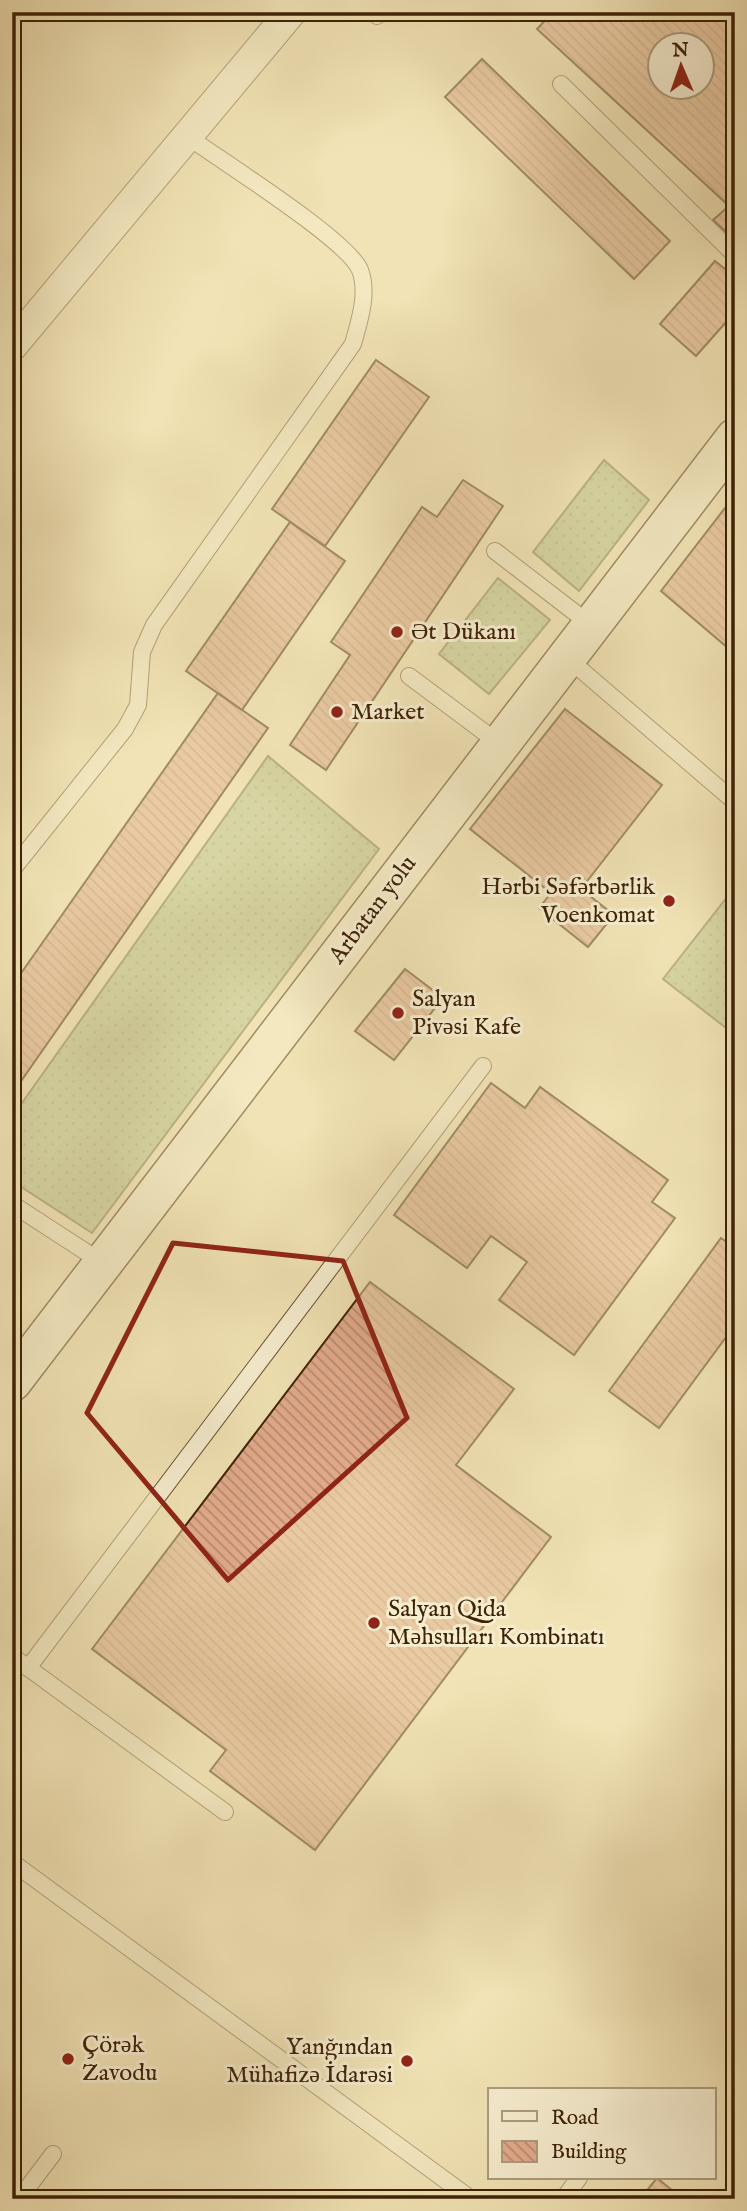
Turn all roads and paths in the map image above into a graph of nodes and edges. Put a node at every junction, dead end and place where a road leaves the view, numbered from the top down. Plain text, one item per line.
1 (291, 12) edge
2 (561, 84) dead end
3 (187, 136) junction
4 (735, 255) edge
5 (12, 346) edge
6 (735, 438) edge
7 (495, 551) dead end
8 (591, 625) junction
9 (566, 657) junction
10 (408, 676) dead end
11 (500, 744) junction
12 (735, 802) edge
13 (12, 870) edge
14 (482, 1066) dead end
15 (12, 1204) edge
16 (103, 1263) junction
17 (12, 1382) edge
18 (12, 1657) edge
19 (28, 1668) junction
20 (225, 1812) dead end
21 (12, 1862) edge
22 (53, 2154) dead end
23 (577, 2180) edge
24 (19, 2199) edge
25 (471, 2199) edge
26 (563, 2199) edge

1 - 3 street
2 - 4 lane
3 - 5 street
3 - 13 lane
6 - 8 main road, Arbatan yolu
7 - 8 lane
8 - 9 main road, Arbatan yolu
9 - 11 main road, Arbatan yolu
9 - 12 lane
10 - 11 lane
11 - 16 main road, Arbatan yolu
14 - 19 lane
15 - 16 lane
16 - 17 main road, Arbatan yolu
18 - 19 lane
19 - 20 lane
21 - 25 lane
22 - 24 lane
23 - 26 lane

